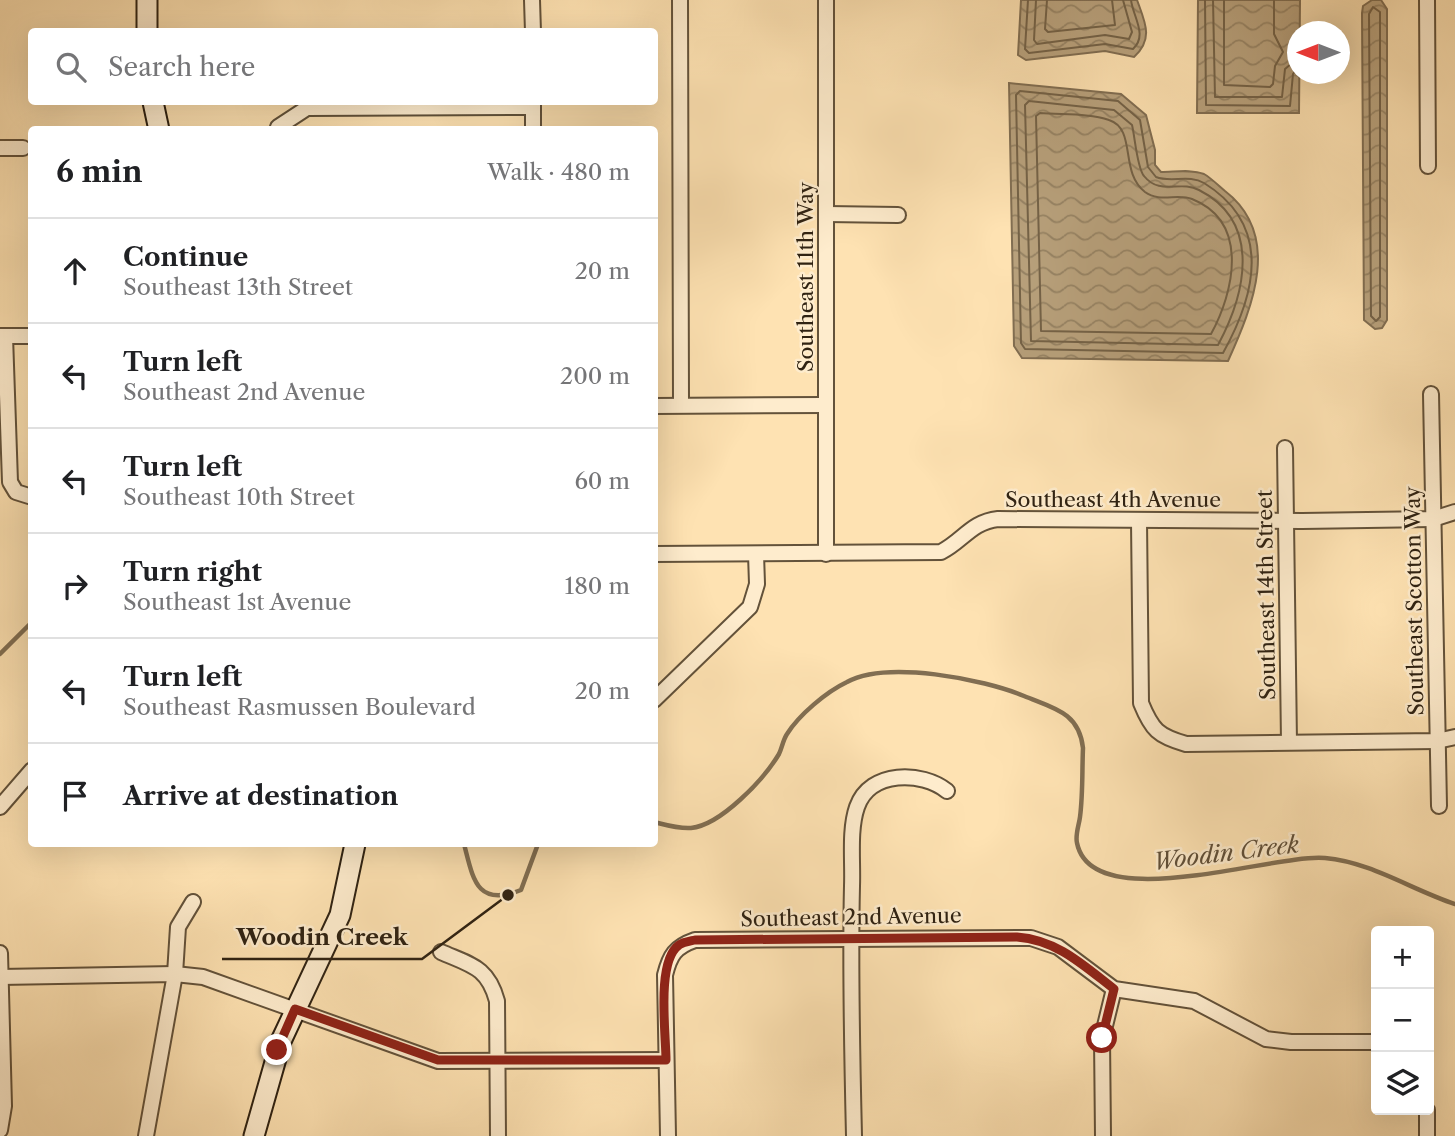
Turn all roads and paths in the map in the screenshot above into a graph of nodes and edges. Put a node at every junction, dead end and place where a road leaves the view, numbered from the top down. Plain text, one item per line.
1 (147, 0) edge
2 (532, 0) edge
3 (680, 0) edge
4 (826, 0) edge
5 (1427, 0) edge
6 (147, 28) edge
7 (533, 28) edge
8 (154, 105) edge
9 (476, 105) edge
10 (533, 105) edge
11 (158, 126) edge
12 (280, 126) edge
13 (533, 126) edge
14 (0, 148) edge
15 (23, 148) dead end
16 (1428, 166) dead end
17 (827, 214) junction
18 (898, 215) dead end
19 (2, 336) edge
20 (28, 336) edge
21 (1431, 394) dead end
22 (658, 405) edge
23 (681, 405) junction
24 (825, 405) junction
25 (1285, 448) dead end
26 (28, 496) edge
27 (1455, 512) edge
28 (1433, 519) junction
29 (1139, 521) junction
30 (1286, 522) junction
31 (658, 554) edge
32 (757, 554) junction
33 (826, 554) junction
34 (658, 695) edge
35 (1455, 737) edge
36 (1437, 741) junction
37 (1289, 742) junction
38 (28, 775) edge
39 (947, 792) dead end
40 (1439, 806) dead end
41 (0, 807) edge
42 (354, 847) edge
43 (193, 902) dead end
44 (851, 939) junction
45 (441, 952) dead end
46 (0, 953) edge
47 (175, 974) junction
48 (0, 977) edge
49 (1114, 989) junction
50 (295, 1009) junction
51 (1371, 1042) edge
52 (497, 1060) junction
53 (666, 1060) junction
54 (1427, 1115) edge
55 (0, 1130) edge
56 (146, 1136) edge
57 (254, 1136) edge
58 (498, 1136) edge
59 (668, 1136) edge
60 (854, 1136) edge
61 (1103, 1136) edge
62 (1427, 1136) edge

1 - 6 street
2 - 7 street
3 - 23 street
4 - 17 street, Southeast 11th Way
5 - 16 street
8 - 11 street
9 - 12 street
10 - 13 street
14 - 15 street
17 - 18 street
17 - 24 street, Southeast 11th Way
19 - 20 street
19 - 26 street
21 - 28 street, Southeast Scotton Way
22 - 23 street
23 - 24 street
24 - 33 street, Southeast 11th Way
25 - 30 street, Southeast 14th Street
27 - 28 street, Southeast 4th Avenue
28 - 30 street, Southeast 4th Avenue
28 - 36 street, Southeast Scotton Way
29 - 30 street, Southeast 4th Avenue
29 - 33 street, Southeast 4th Avenue
29 - 37 street
30 - 37 street, Southeast 14th Street
31 - 32 street, Southeast 4th Avenue
32 - 33 street, Southeast 4th Avenue
32 - 34 street
35 - 36 street
36 - 37 street
36 - 40 street, Southeast Scotton Way
38 - 41 street
39 - 44 street
42 - 50 street
43 - 47 street
44 - 49 street, Southeast 2nd Avenue
44 - 53 street, Southeast 2nd Avenue
44 - 60 street
45 - 52 street
46 - 48 street
47 - 48 street
47 - 50 street
47 - 56 street
48 - 55 street
49 - 51 street, Southeast 2nd Avenue
49 - 61 street
50 - 52 street
50 - 57 street
52 - 53 street
52 - 58 street
53 - 59 street
54 - 62 street

